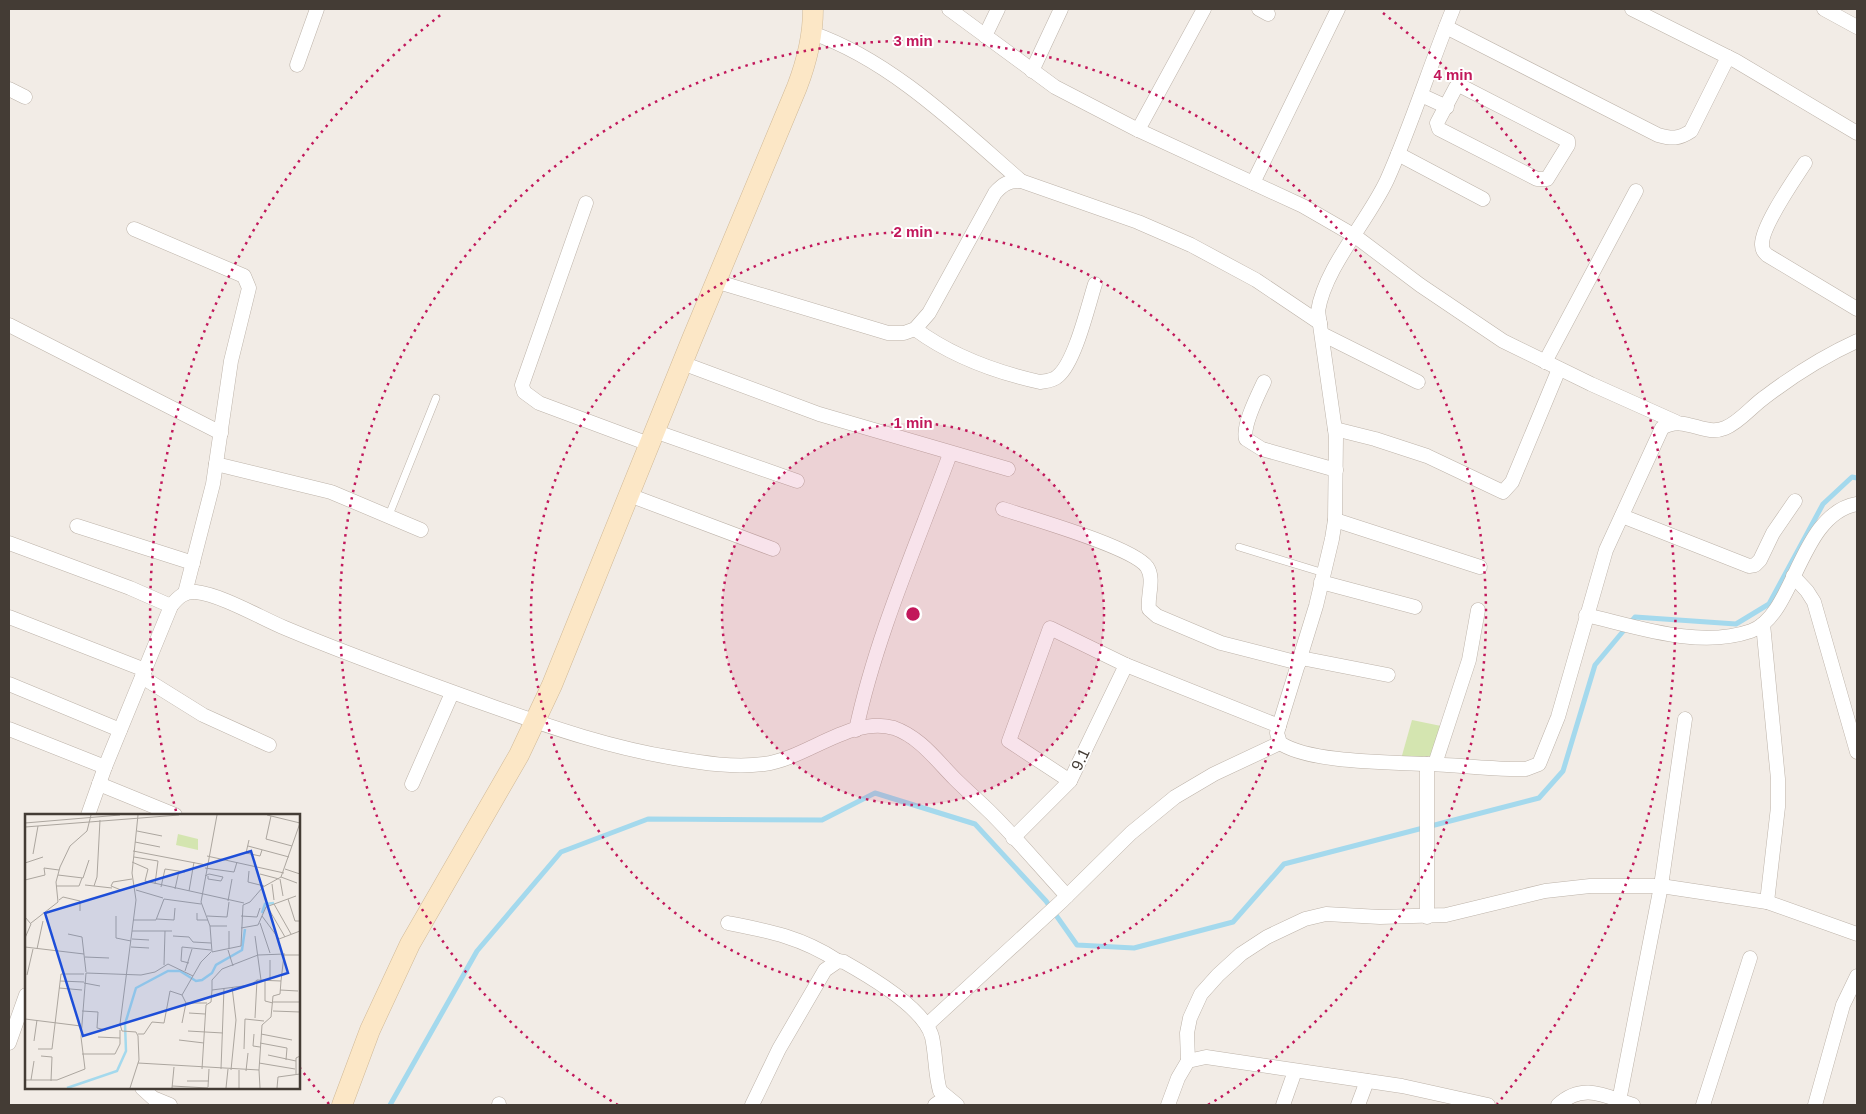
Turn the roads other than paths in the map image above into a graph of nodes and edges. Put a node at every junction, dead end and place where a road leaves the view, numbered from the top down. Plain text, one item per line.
1 (317, 9) edge
2 (802, 9) edge
3 (813, 9) edge
4 (949, 9) edge
5 (998, 9) edge
6 (1061, 9) edge
7 (1204, 9) edge
8 (1338, 9) edge
9 (1453, 9) edge
10 (1632, 9) edge
11 (1824, 9) edge
12 (1446, 27) junction
13 (1857, 27) edge
14 (812, 33) junction
15 (984, 36) junction
16 (1728, 57) junction
17 (297, 65) dead end
18 (1032, 71) junction
19 (9, 89) edge
20 (1420, 95) junction
21 (25, 97) dead end
22 (1447, 107) junction
23 (1138, 130) junction
24 (1857, 132) edge
25 (1398, 154) junction
26 (1805, 162) dead end
27 (1021, 182) junction
28 (1253, 183) junction
29 (1636, 191) dead end
30 (1483, 199) dead end
31 (586, 203) dead end
32 (134, 229) dead end
33 (1355, 236) junction
34 (715, 281) junction
35 (1095, 284) dead end
36 (1857, 309) edge
37 (9, 325) edge
38 (1321, 328) junction
39 (915, 329) junction
40 (1857, 341) edge
41 (1545, 362) junction
42 (682, 363) junction
43 (1559, 369) junction
44 (1264, 382) dead end
45 (1418, 382) dead end
46 (436, 398) dead end
47 (1676, 422) junction
48 (1335, 429) junction
49 (221, 433) junction
50 (652, 438) junction
51 (950, 454) junction
52 (216, 464) junction
53 (1008, 469) dead end
54 (1336, 470) junction
55 (797, 481) dead end
56 (629, 494) junction
57 (1795, 501) dead end
58 (1857, 504) edge
59 (1002, 509) dead end
60 (389, 515) junction
61 (1622, 516) junction
62 (1335, 520) junction
63 (78, 526) dead end
64 (421, 530) dead end
65 (9, 543) edge
66 (1239, 547) dead end
67 (773, 549) dead end
68 (194, 564) junction
69 (1480, 567) dead end
70 (1793, 576) junction
71 (1322, 578) junction
72 (185, 593) junction
73 (172, 606) junction
74 (1415, 607) dead end
75 (1478, 610) dead end
76 (1586, 615) junction
77 (9, 617) edge
78 (1763, 624) junction
79 (1300, 660) junction
80 (1126, 666) junction
81 (144, 673) junction
82 (1388, 675) dead end
83 (9, 684) edge
84 (452, 692) junction
85 (1685, 719) dead end
86 (535, 722) junction
87 (1279, 726) junction
88 (9, 729) edge
89 (120, 730) junction
90 (856, 730) junction
91 (1280, 743) junction
92 (269, 744) dead end
93 (1857, 752) edge
94 (1431, 764) junction
95 (105, 767) junction
96 (1070, 781) junction
97 (98, 784) junction
98 (412, 784) dead end
99 (88, 814) edge
100 (172, 814) edge
101 (1013, 838) junction
102 (1661, 886) junction
103 (1065, 898) junction
104 (1766, 902) junction
105 (1426, 917) junction
106 (728, 923) dead end
107 (1857, 934) edge
108 (1750, 958) dead end
109 (838, 961) junction
110 (1857, 976) edge
111 (25, 998) edge
112 (13, 1022) edge
113 (927, 1025) junction
114 (9, 1044) edge
115 (1188, 1061) junction
116 (1295, 1071) junction
117 (1367, 1081) junction
118 (143, 1089) edge
119 (1589, 1099) edge
120 (1619, 1101) junction
121 (946, 1103) edge
122 (170, 1105) edge
123 (342, 1105) edge
124 (752, 1105) edge
125 (1168, 1105) edge
126 (1283, 1105) edge
127 (1358, 1105) edge
128 (1488, 1105) edge
129 (1558, 1105) edge
130 (1633, 1105) edge
131 (1703, 1105) edge
132 (1815, 1105) edge

1 - 17 street
2 - 3 street
3 - 14 main road
4 - 15 street
5 - 15 street
6 - 18 street
7 - 23 street
8 - 28 street
9 - 12 street
10 - 16 street
11 - 13 street
12 - 16 street
12 - 20 street
14 - 27 street
14 - 34 main road
15 - 18 street
16 - 24 street
18 - 23 street
19 - 21 street
20 - 22 street
20 - 25 street
22 - 22 street
23 - 28 street
25 - 30 street
25 - 33 street
26 - 36 street
27 - 38 street
27 - 39 street
28 - 33 street
29 - 41 street
31 - 50 street
32 - 49 street
33 - 38 street
33 - 41 street
34 - 39 street
34 - 42 main road
35 - 39 street
37 - 49 street
38 - 45 street
38 - 48 street
40 - 47 street
41 - 43 street
42 - 50 main road
42 - 51 street
43 - 47 street
43 - 48 street
44 - 54 street
46 - 60 lane
47 - 61 street
48 - 54 street
49 - 52 street
50 - 55 street
50 - 56 main road
51 - 53 street
51 - 90 street
52 - 60 street
52 - 68 street
54 - 62 street
56 - 67 street
56 - 86 main road
57 - 61 street
58 - 70 street
59 - 79 street
60 - 64 street
61 - 76 street
62 - 69 street
62 - 71 street
63 - 68 street
65 - 73 street
66 - 71 lane
68 - 72 street
70 - 78 street
70 - 93 street
71 - 74 street
71 - 79 street
72 - 73 street
72 - 84 street
73 - 81 street
75 - 94 street
76 - 78 street
76 - 94 street
77 - 81 street
78 - 104 street
79 - 82 street
79 - 87 street
80 - 87 street
80 - 96 street, 9.1
80 - 96 street
81 - 89 street
81 - 92 street
83 - 89 street
84 - 86 street
84 - 98 street
85 - 102 street
86 - 90 street
86 - 123 main road
87 - 91 street
88 - 95 street
89 - 95 street
90 - 101 street
91 - 94 street
91 - 103 street
94 - 105 street
95 - 97 street
96 - 101 street, 9.1
97 - 99 street
97 - 100 street
101 - 103 street
102 - 104 street
102 - 105 street
102 - 120 street
103 - 113 street
104 - 107 street
105 - 115 street
106 - 109 street
108 - 131 street
109 - 113 street
109 - 124 street
110 - 132 street
111 - 112 street
112 - 114 street
113 - 121 street
115 - 116 street
115 - 125 street
116 - 117 street
116 - 126 street
117 - 127 street
117 - 128 street
118 - 122 street
119 - 120 street
119 - 129 street
120 - 130 street

